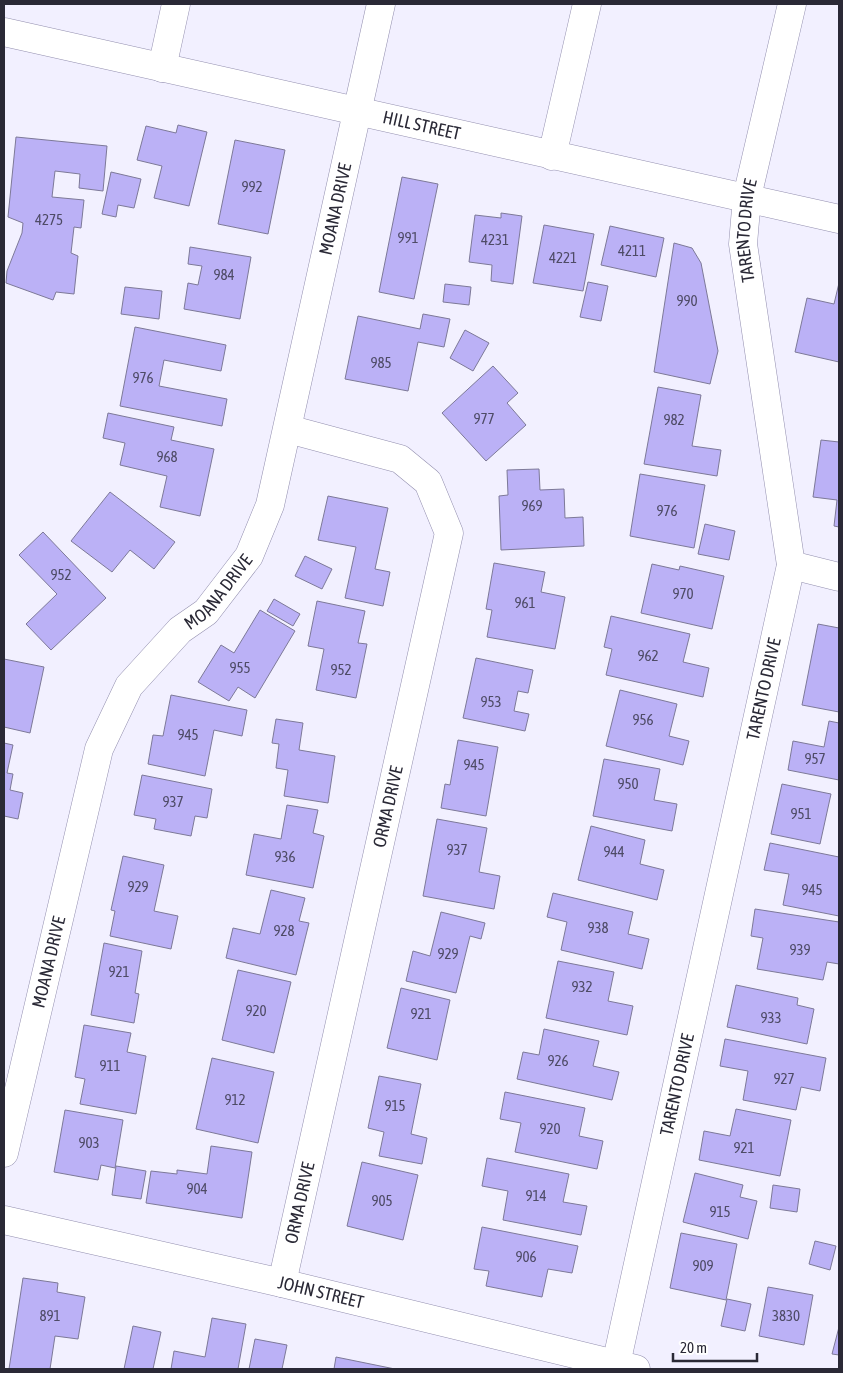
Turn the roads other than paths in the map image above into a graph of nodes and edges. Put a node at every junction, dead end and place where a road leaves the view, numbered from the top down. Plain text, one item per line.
1 (176, 4) edge
2 (381, 4) edge
3 (587, 4) edge
4 (792, 4) edge
5 (4, 32) edge
6 (162, 68) junction
7 (358, 112) junction
8 (552, 156) junction
9 (747, 197) junction
10 (839, 219) edge
11 (288, 429) junction
12 (791, 565) junction
13 (839, 577) edge
14 (4, 1153) edge
15 (4, 1220) edge
16 (282, 1283) junction
17 (622, 1368) edge

1 - 6 street
2 - 7 street, MOANA DRIVE
3 - 8 street
4 - 9 street, TARENTO DRIVE
5 - 6 street, HILL STREET
6 - 7 street, HILL STREET
7 - 8 street, HILL STREET
7 - 11 street, MOANA DRIVE
8 - 9 street, HILL STREET
9 - 10 street, HILL STREET
9 - 12 street, TARENTO DRIVE
11 - 14 street, MOANA DRIVE
11 - 16 street, ORMA DRIVE
12 - 13 street
12 - 17 street, TARENTO DRIVE
15 - 16 street, JOHN STREET
16 - 17 street, JOHN STREET

